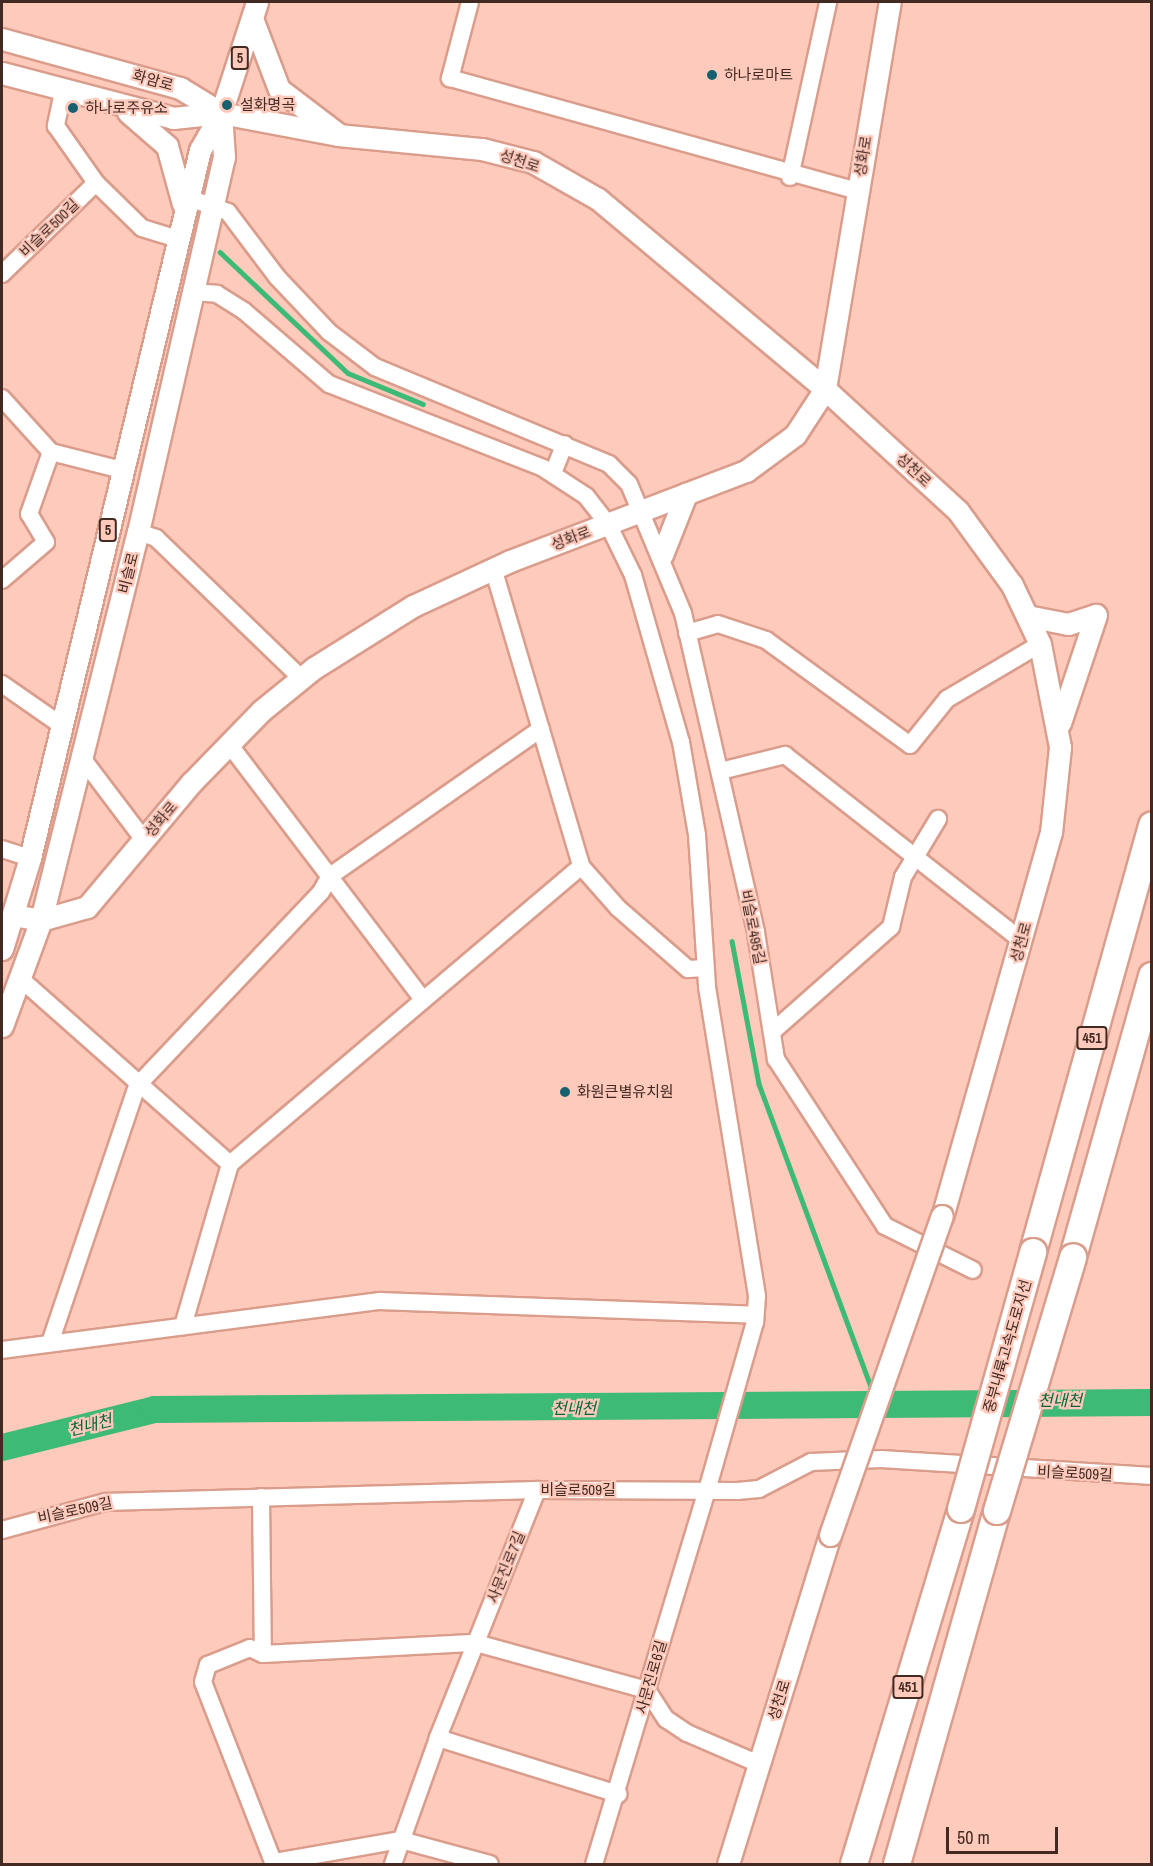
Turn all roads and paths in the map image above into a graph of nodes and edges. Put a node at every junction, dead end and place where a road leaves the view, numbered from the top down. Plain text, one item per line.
1 (470, 2) edge
2 (828, 2) edge
3 (890, 2) edge
4 (255, 11) edge
5 (2, 39) edge
6 (2, 73) edge
7 (63, 92) junction
8 (120, 107) junction
9 (221, 113) junction
10 (338, 135) junction
11 (790, 177) junction
12 (96, 183) junction
13 (857, 191) junction
14 (187, 204) junction
15 (213, 205) junction
16 (178, 239) junction
17 (2, 274) edge
18 (191, 292) junction
19 (825, 389) junction
20 (2, 398) edge
21 (565, 444) junction
22 (51, 452) junction
23 (122, 471) junction
24 (553, 473) junction
25 (686, 494) junction
26 (644, 510) junction
27 (608, 524) junction
28 (138, 532) junction
29 (662, 555) junction
30 (493, 568) junction
31 (2, 580) edge
32 (1027, 616) junction
33 (687, 633) junction
34 (1040, 644) junction
35 (301, 678) junction
36 (2, 684) edge
37 (62, 725) junction
38 (1059, 727) junction
39 (541, 729) junction
40 (230, 744) junction
41 (82, 758) junction
42 (720, 771) junction
43 (938, 819) dead end
44 (39, 820) junction
45 (65, 825) junction
46 (1152, 825) edge
47 (144, 840) junction
48 (2, 849) edge
49 (30, 858) junction
50 (918, 858) junction
51 (581, 866) junction
52 (330, 876) junction
53 (13, 915) junction
54 (41, 920) junction
55 (1021, 940) junction
56 (2, 949) edge
57 (705, 968) junction
58 (1152, 976) edge
59 (22, 980) junction
60 (2, 990) edge
61 (2, 996) edge
62 (422, 998) junction
63 (2, 1026) edge
64 (772, 1032) junction
65 (137, 1086) junction
66 (230, 1164) junction
67 (973, 1270) dead end
68 (755, 1318) junction
69 (183, 1326) junction
70 (50, 1343) junction
71 (2, 1350) edge
72 (1152, 1476) edge
73 (708, 1486) junction
74 (537, 1490) junction
75 (261, 1497) junction
76 (2, 1530) edge
77 (476, 1643) junction
78 (264, 1653) junction
79 (647, 1690) junction
80 (438, 1738) junction
81 (759, 1764) junction
82 (618, 1794) junction
83 (401, 1840) junction
84 (275, 1863) edge
85 (393, 1864) edge
86 (490, 1864) edge
87 (594, 1864) edge
88 (728, 1864) edge
89 (854, 1864) edge
90 (897, 1864) edge

1 - 11 street
2 - 11 street
3 - 13 main road, 성화로
4 - 9 main road, 비슬로 / 5
4 - 10 main road
5 - 9 main road, 화암로
6 - 7 main road
7 - 8 main road
7 - 12 street
8 - 9 main road
8 - 14 main road
9 - 10 main road, 성천로
9 - 14 main road, 비슬로 / 5
9 - 15 main road, 비슬로 / 5
10 - 19 main road, 성천로
11 - 13 street
12 - 16 street
12 - 17 street, 비슬로500길
13 - 19 main road, 성화로
14 - 15 street
14 - 16 main road, 비슬로 / 5
15 - 18 main road, 비슬로 / 5
15 - 21 street, 비슬로495길
16 - 23 main road, 비슬로 / 5
18 - 24 street, 사문진로6길
18 - 28 main road, 비슬로 / 5
19 - 25 main road, 성화로
19 - 32 main road, 성천로
20 - 22 street
21 - 24 street
21 - 26 street, 비슬로495길
22 - 23 street
22 - 31 street
23 - 37 main road, 비슬로 / 5
24 - 27 street, 사문진로6길
25 - 26 main road, 성화로
25 - 29 main road
26 - 27 main road, 성화로
26 - 29 street, 비슬로495길
27 - 30 main road, 성화로
27 - 57 street, 사문진로6길
28 - 35 street
28 - 41 main road, 비슬로 / 5
29 - 33 street, 비슬로495길
30 - 35 main road, 성화로
30 - 39 street
32 - 34 main road, 성천로
32 - 38 main road
33 - 34 street
33 - 42 street, 비슬로495길
34 - 38 main road, 성천로
35 - 40 main road, 성화로
36 - 37 street
37 - 44 main road, 비슬로 / 5
38 - 55 main road, 성천로
39 - 51 street
39 - 52 street
40 - 47 main road, 성화로
40 - 52 street
41 - 45 main road, 비슬로 / 5
41 - 47 street
42 - 50 street
42 - 64 street, 비슬로495길
43 - 50 street
44 - 45 main road
44 - 49 main road, 비슬로 / 5
45 - 54 main road, 비슬로 / 5
46 - 89 highway, 중부내륙고속도로지선 / 451, bridge
47 - 54 main road, 성화로
48 - 49 street
49 - 53 main road, 비슬로 / 5
50 - 55 street
50 - 64 street
51 - 57 street
51 - 62 street
52 - 62 street
52 - 65 street
53 - 54 main road, 성화로
53 - 56 main road, 비슬로 / 5
54 - 59 main road, 비슬로 / 5
55 - 81 main road, 성천로, bridge
57 - 68 street, 사문진로6길
58 - 90 highway, 451, bridge
59 - 63 main road, 비슬로 / 5
59 - 65 street
60 - 61 main road
62 - 66 street
64 - 67 street, 비슬로495길
65 - 66 street
65 - 70 street
66 - 69 street
68 - 69 street
68 - 73 street, 사문진로6길
69 - 70 street
70 - 71 street
72 - 73 street, 비슬로509길
73 - 74 street, 비슬로509길
73 - 79 street, 사문진로6길
74 - 75 street, 비슬로509길
74 - 77 street, 사문진로7길
75 - 76 street, 비슬로509길
75 - 78 street
77 - 78 street
77 - 79 street
77 - 80 street, 사문진로7길
78 - 84 street
79 - 81 street
79 - 82 street, 사문진로6길
80 - 82 street
80 - 83 street, 사문진로7길
81 - 88 main road, 성천로
82 - 87 street, 사문진로6길
83 - 84 street
83 - 85 street, 사문진로7길
83 - 86 street

